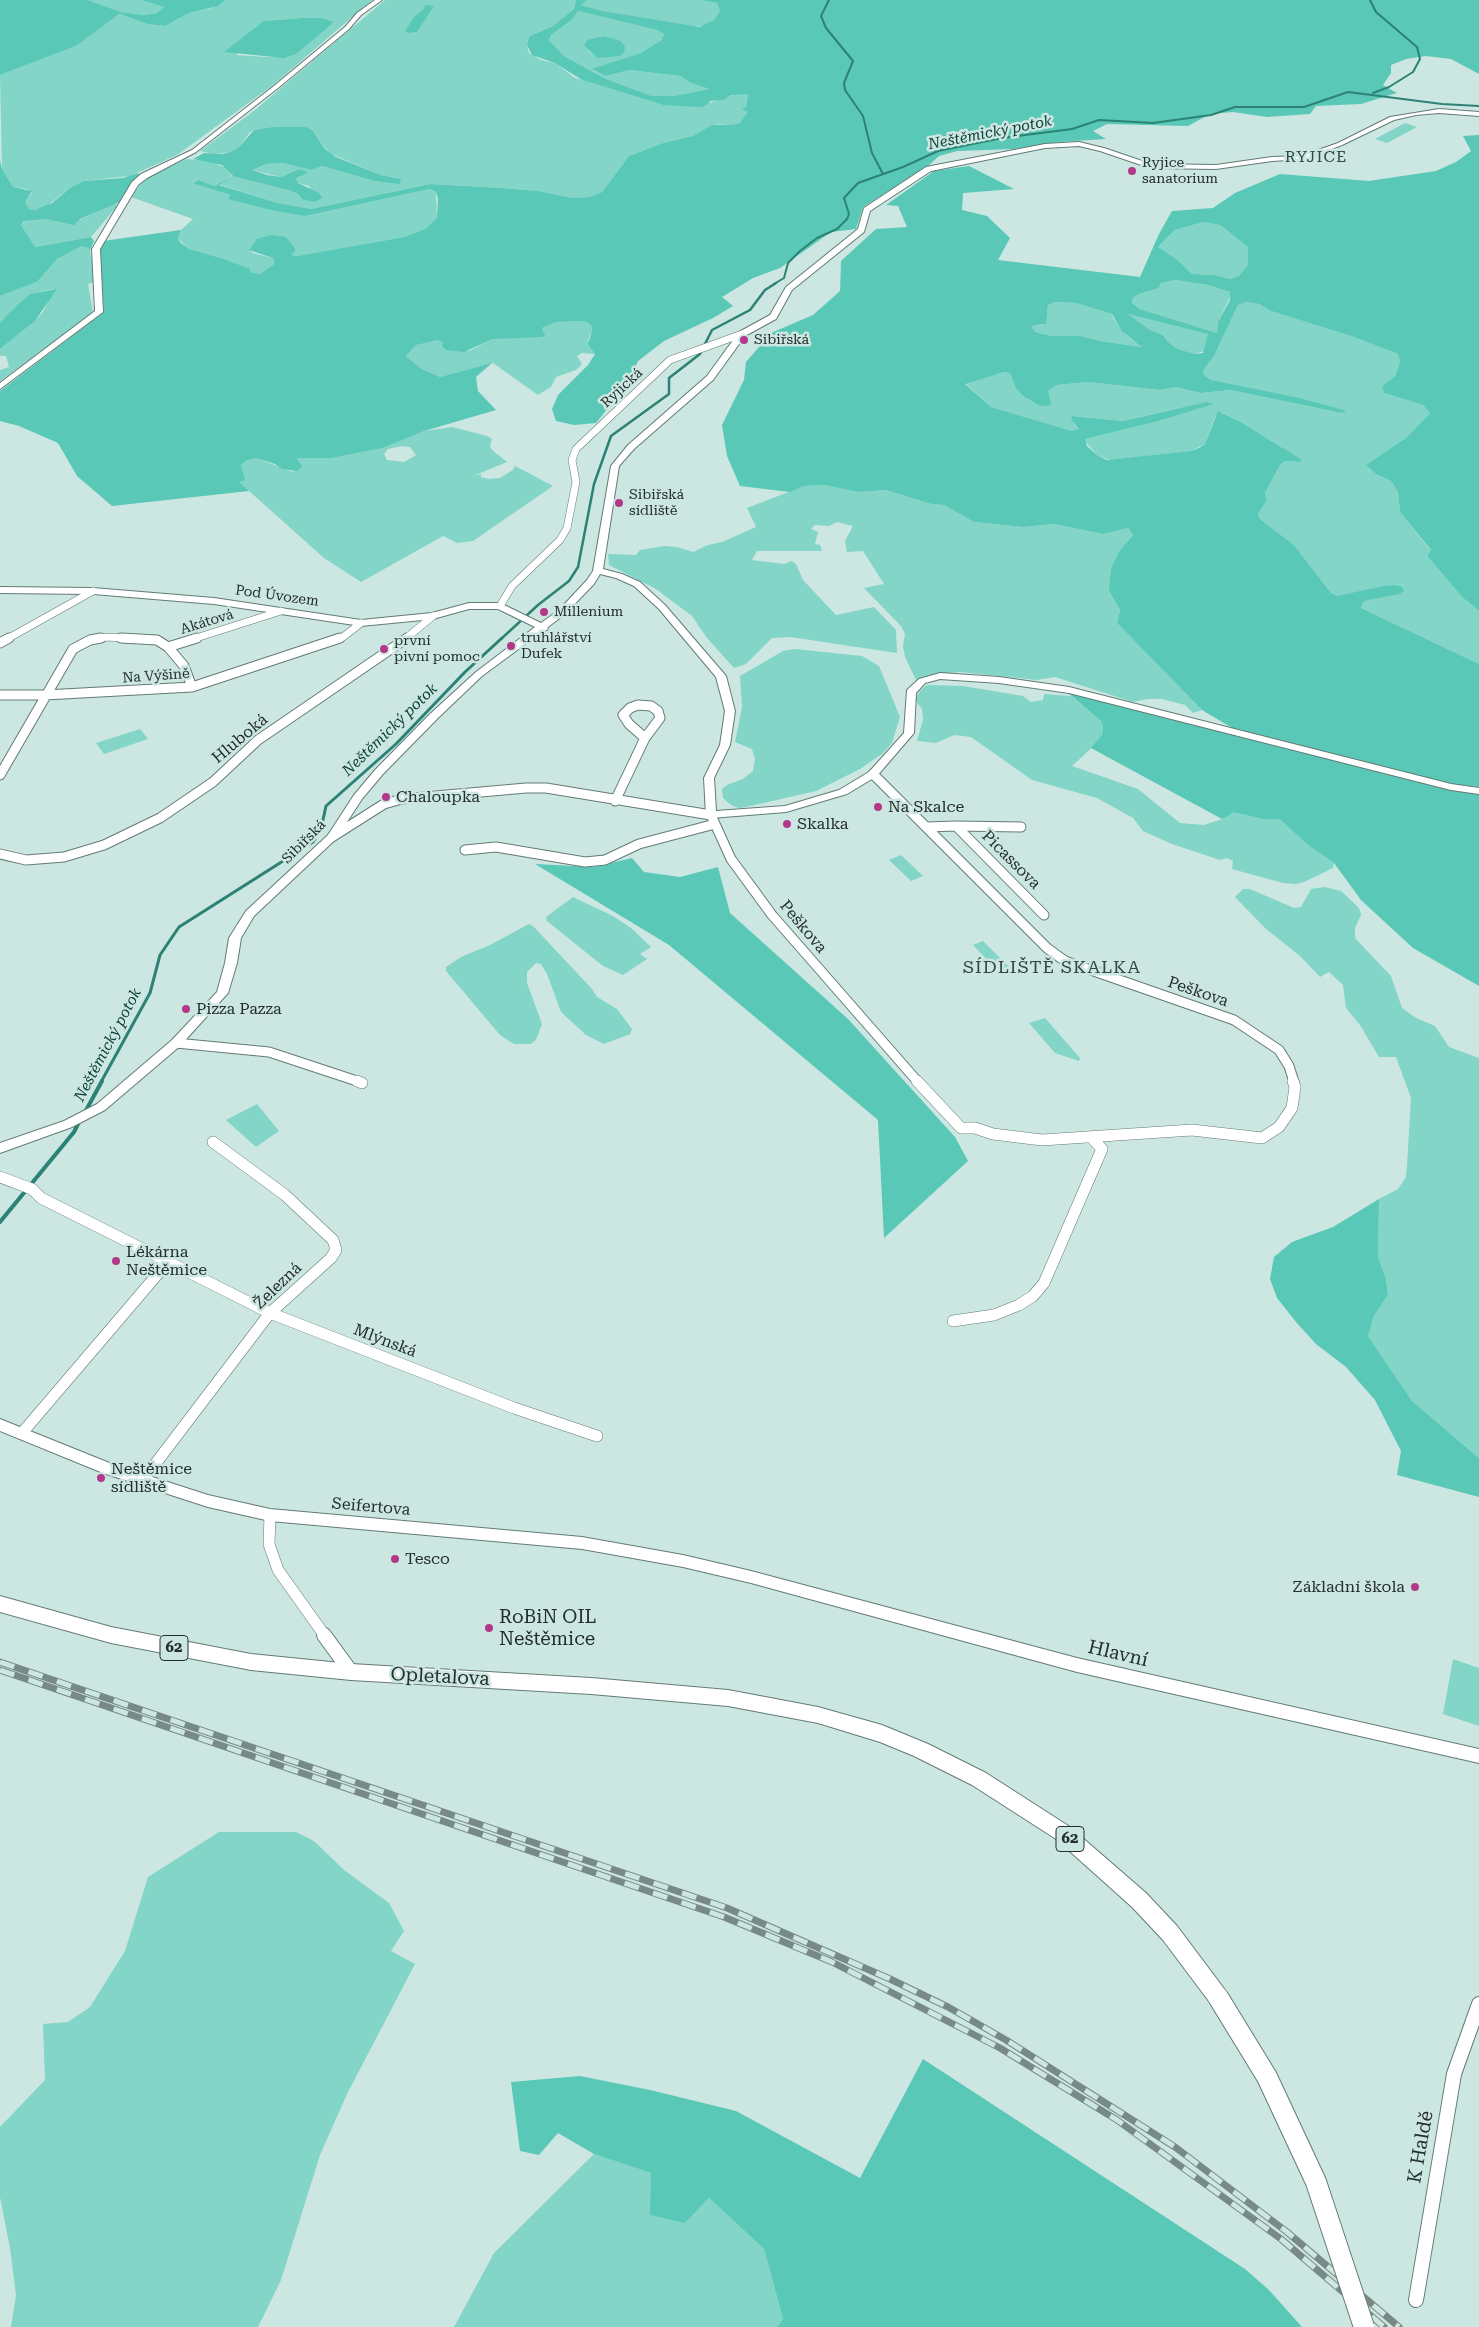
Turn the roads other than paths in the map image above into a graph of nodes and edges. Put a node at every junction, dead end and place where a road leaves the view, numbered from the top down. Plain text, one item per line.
1 (379, 0) edge
2 (1479, 114) edge
3 (742, 334) junction
4 (0, 387) edge
5 (598, 571) junction
6 (0, 590) edge
7 (93, 591) junction
8 (500, 606) junction
9 (281, 610) junction
10 (433, 616) junction
11 (361, 623) junction
12 (544, 628) junction
13 (0, 643) edge
14 (168, 647) junction
15 (192, 687) junction
16 (0, 695) edge
17 (45, 695) junction
18 (645, 738) junction
19 (0, 774) edge
20 (873, 774) junction
21 (1479, 791) edge
22 (615, 802) junction
23 (713, 820) junction
24 (956, 826) junction
25 (927, 827) junction
26 (1021, 827) dead end
27 (332, 837) junction
28 (465, 850) dead end
29 (0, 854) edge
30 (1044, 915) dead end
31 (176, 1043) junction
32 (362, 1083) dead end
33 (1091, 1137) junction
34 (213, 1142) dead end
35 (0, 1148) edge
36 (0, 1177) edge
37 (168, 1262) junction
38 (270, 1313) junction
39 (953, 1321) dead end
40 (0, 1425) edge
41 (22, 1433) junction
42 (597, 1436) dead end
43 (143, 1480) junction
44 (270, 1516) junction
45 (751, 1577) joint
46 (0, 1604) edge
47 (352, 1672) junction
48 (1479, 1756) edge
49 (1479, 2004) edge
50 (1416, 2300) dead end
51 (1364, 2327) edge

1 - 4 street
2 - 3 street, Ryjická
3 - 5 street
3 - 8 street, Ryjická
5 - 12 street, Sibiřská
5 - 23 street
6 - 7 street, Pod Úvozem
7 - 9 street, Pod Úvozem
7 - 13 street
8 - 10 street, Pod Úvozem
8 - 12 street, Pod Úvozem
9 - 11 street, Pod Úvozem
9 - 14 street, Akátová
10 - 11 street, Pod Úvozem
10 - 29 street, Hluboká
11 - 15 street, Na Výšině
12 - 27 street, Sibiřská
14 - 15 street
14 - 17 street
15 - 17 street, Na Výšině
16 - 17 street, Na Výšině
17 - 19 street
18 - 18 street
18 - 22 street
20 - 21 street
20 - 23 street
20 - 25 street, Peškova
22 - 23 street
22 - 27 street
23 - 28 street
23 - 33 street, Peškova
24 - 25 street, Picassova
24 - 26 street, Picassova
24 - 30 street, Picassova
25 - 33 street, Peškova
27 - 31 street, Sibiřská
31 - 32 street
31 - 35 street, Sibiřská
33 - 39 street
34 - 38 street, Železná
36 - 37 street, Mlýnská
37 - 38 street, Mlýnská
37 - 41 street
38 - 42 street, Mlýnská
38 - 43 street, Železná
40 - 41 street, Seifertova
41 - 43 street, Seifertova
43 - 44 street, Seifertova
44 - 45 street, Seifertova
44 - 47 street
45 - 48 street, Hlavní
46 - 47 main road, Opletalova / 62
47 - 51 main road, Opletalova / 62, bridge
49 - 50 street, K Haldě

